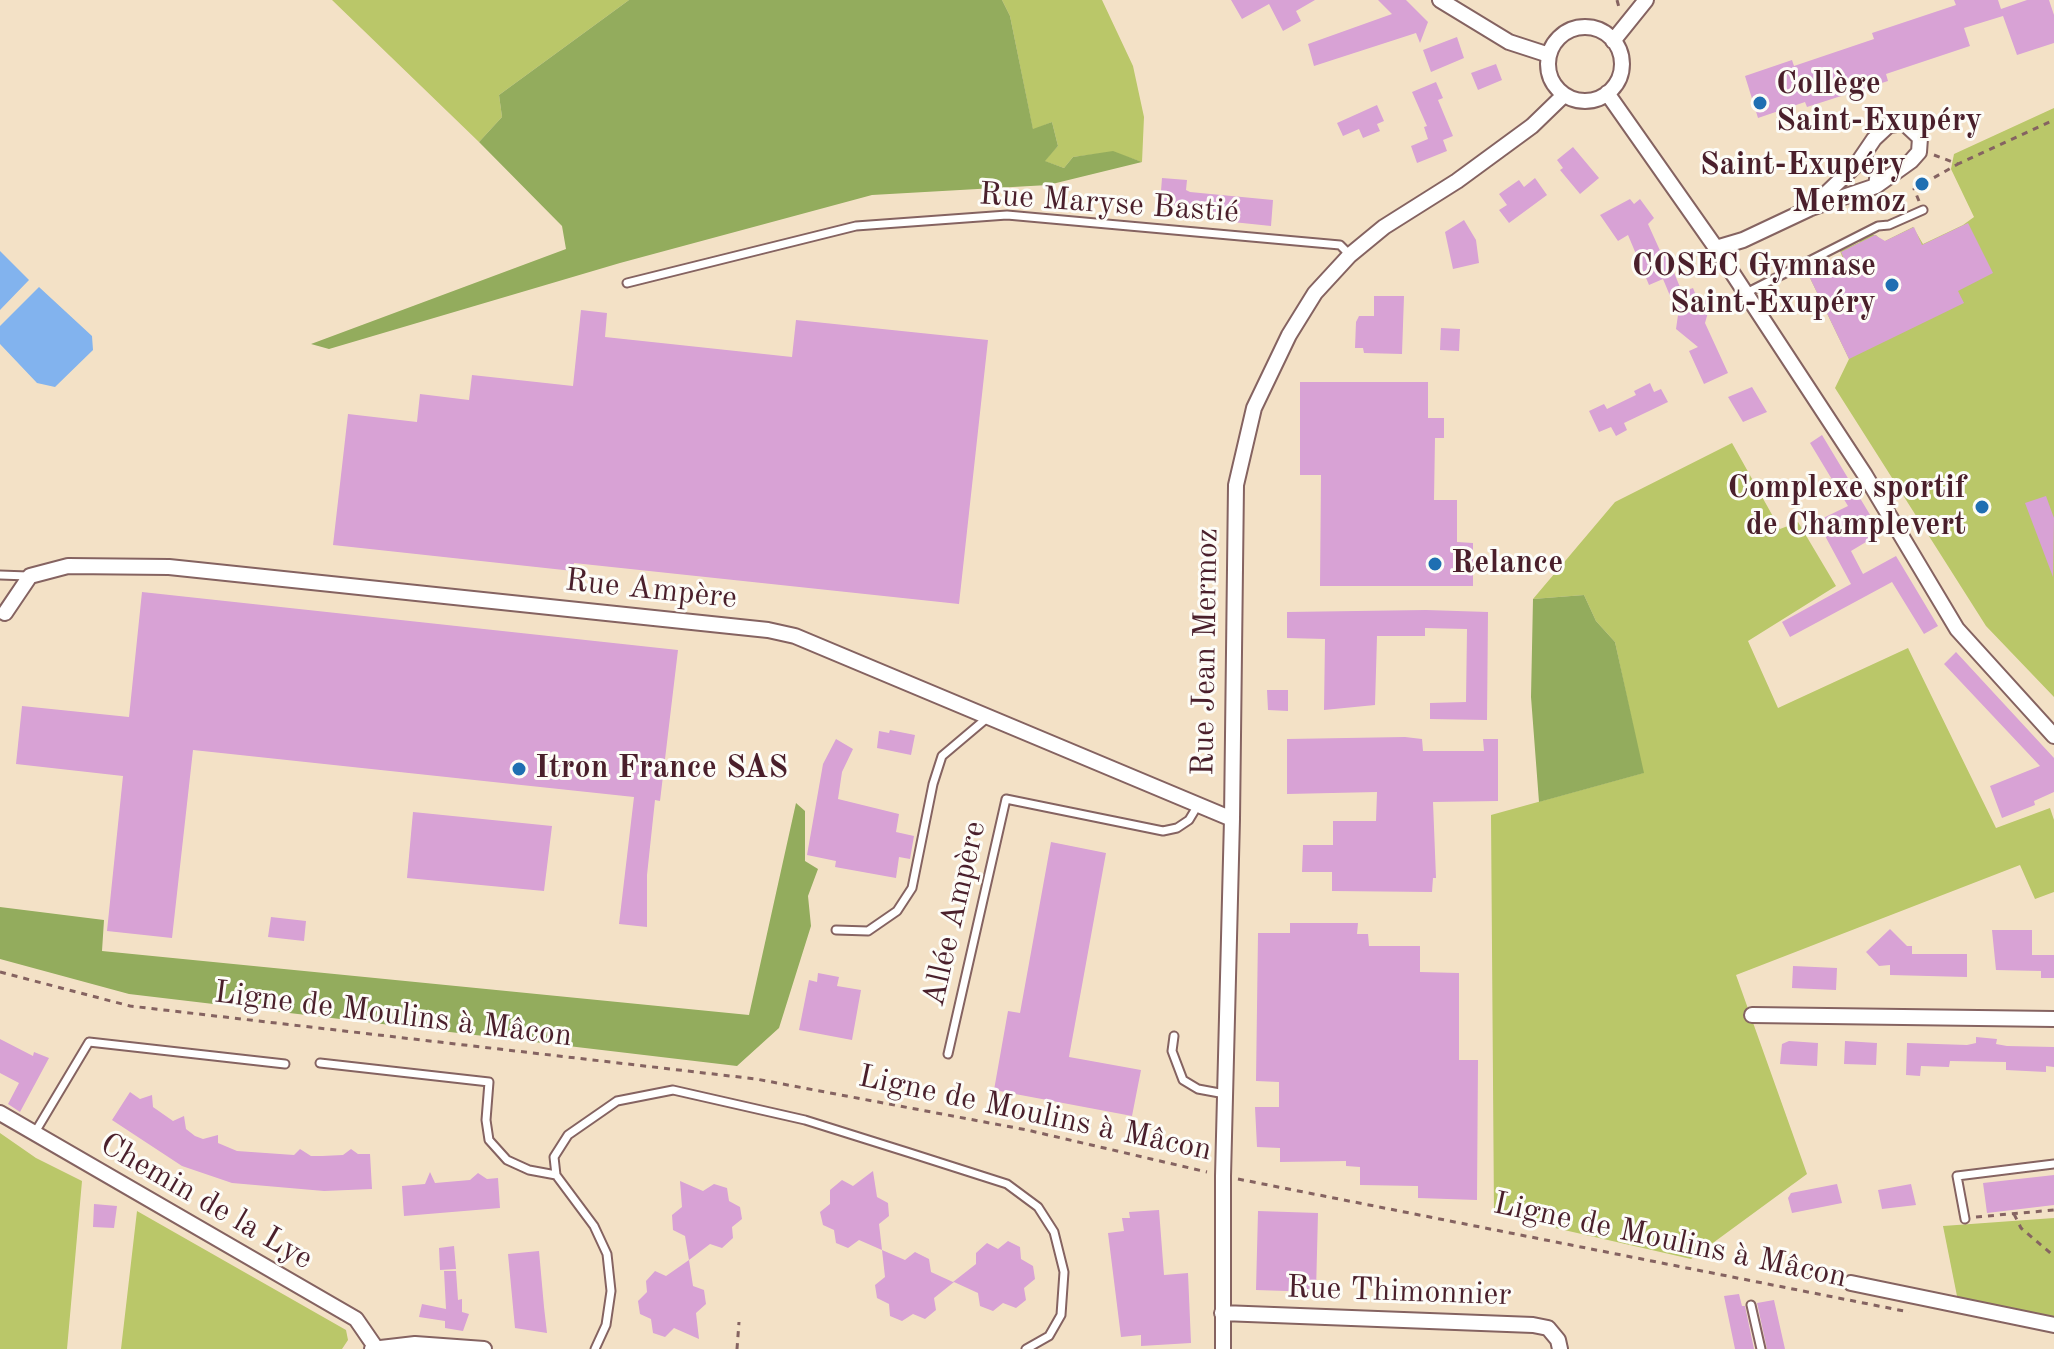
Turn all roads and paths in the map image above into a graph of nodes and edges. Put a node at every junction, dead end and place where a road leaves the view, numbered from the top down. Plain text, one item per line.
1 (1440, 0) edge
2 (1646, 0) edge
3 (1613, 41) junction
4 (1549, 55) junction
5 (1607, 93) junction
6 (1564, 95) junction
7 (2054, 120) edge
8 (1919, 152) junction
9 (1857, 164) junction
10 (1958, 164) junction
11 (1876, 186) junction
12 (1811, 208) junction
13 (1923, 210) joint
14 (1716, 248) junction
15 (1350, 255) junction
16 (627, 283) dead end
17 (1746, 293) junction
18 (0, 575) edge
19 (30, 576) junction
20 (5, 613) dead end
21 (987, 718) junction
22 (2054, 736) edge
23 (1198, 805) junction
24 (1232, 819) junction
25 (836, 930) dead end
26 (0, 972) edge
27 (1752, 1015) dead end
28 (2054, 1019) edge
29 (1174, 1036) dead end
30 (948, 1054) dead end
31 (320, 1063) dead end
32 (285, 1064) dead end
33 (1225, 1094) junction
34 (0, 1113) edge
35 (33, 1136) junction
36 (2054, 1164) edge
37 (556, 1175) junction
38 (1223, 1176) junction
39 (2054, 1210) edge
40 (2014, 1214) junction
41 (1965, 1219) joint
42 (2054, 1256) edge
43 (1851, 1283) dead end
44 (1751, 1305) dead end
45 (1222, 1313) junction
46 (1914, 1313) dead end
47 (739, 1322) dead end
48 (2054, 1325) edge
49 (374, 1348) edge
50 (461, 1348) edge
51 (484, 1349) edge
52 (595, 1349) edge
53 (737, 1349) edge
54 (1026, 1349) edge
55 (1223, 1349) edge
56 (1560, 1349) edge
57 (1761, 1349) edge

1 - 4 street
2 - 3 street
3 - 4 street
3 - 5 street
4 - 6 street
5 - 6 street
5 - 14 street
6 - 15 street, Rue Jean Mermoz
7 - 10 path
8 - 9 street
8 - 10 path
8 - 11 street
9 - 11 street
9 - 12 street
10 - 13 path
11 - 12 street
12 - 14 street
13 - 17 lane
14 - 17 street
15 - 16 lane, Rue Maryse Bastié
15 - 24 street, Rue Jean Mermoz
17 - 22 street
18 - 19 lane, Rue Ampère
19 - 20 street
19 - 21 street, Rue Ampère
21 - 23 street, Rue Ampère
21 - 25 lane
23 - 24 street, Rue Ampère
23 - 30 lane, Allée Ampère
24 - 33 street, Rue Jean Mermoz
26 - 38 path, Ligne de Moulins à Mâcon
27 - 28 street
29 - 33 lane
31 - 37 lane
32 - 35 lane
33 - 38 street, Rue Jean Mermoz
34 - 35 street, Chemin de la Lye
35 - 49 street, Chemin de la Lye
36 - 41 lane
37 - 52 lane
37 - 54 lane
38 - 45 street, Rue Jean Mermoz
38 - 46 path, Ligne de Moulins à Mâcon
39 - 40 path
40 - 41 path
40 - 42 path
43 - 48 street
44 - 57 lane
45 - 55 street, Rue Jean Mermoz
45 - 56 street, Rue Thimonnier
47 - 53 path
49 - 50 street
50 - 51 street

